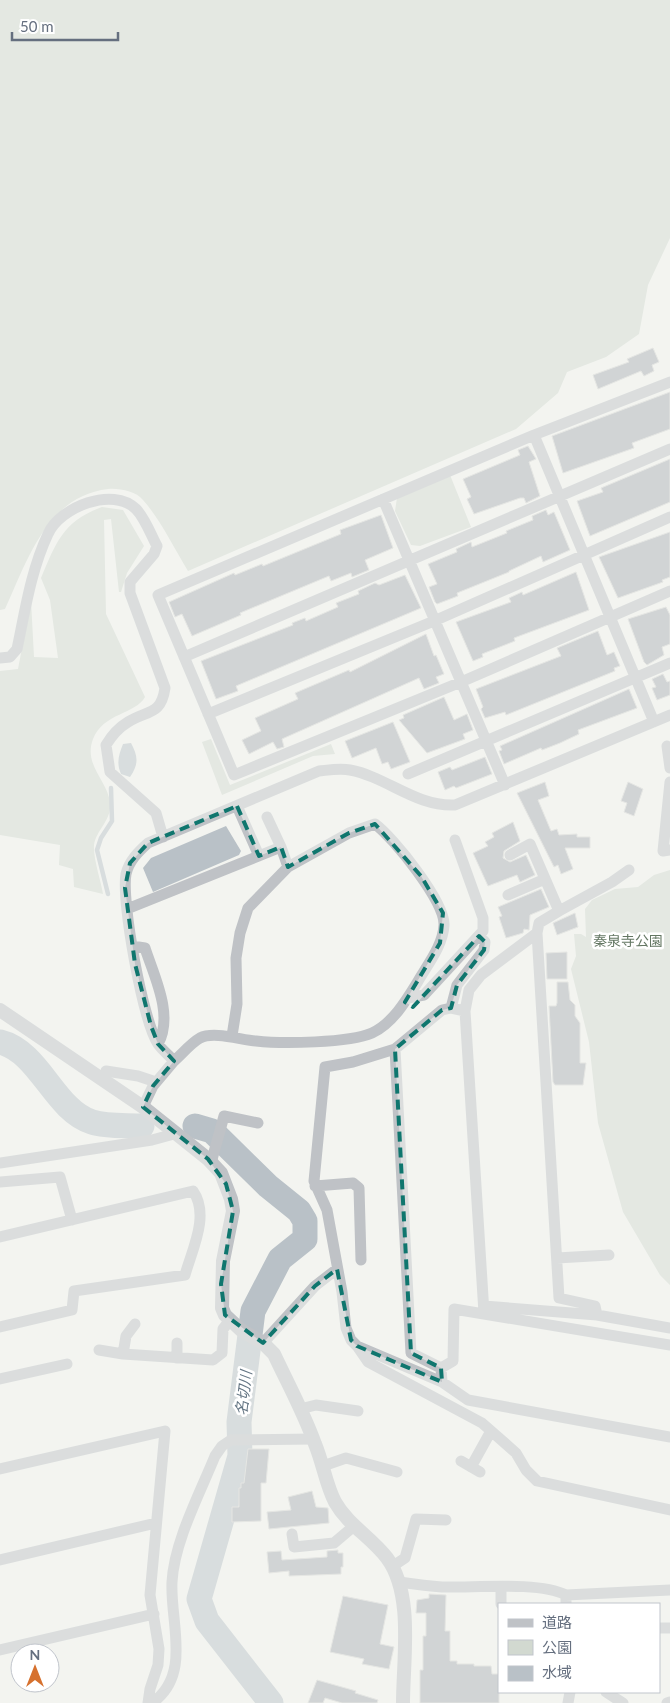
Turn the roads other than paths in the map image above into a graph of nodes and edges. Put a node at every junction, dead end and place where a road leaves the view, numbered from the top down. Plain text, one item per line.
1 (670, 382) edge
2 (534, 435) junction
3 (670, 449) edge
4 (560, 497) junction
5 (383, 500) junction
6 (670, 517) edge
7 (584, 556) junction
8 (409, 562) junction
9 (670, 591) edge
10 (609, 616) junction
11 (434, 621) junction
12 (184, 657) junction
13 (0, 658) edge
14 (670, 663) edge
15 (636, 678) junction
16 (461, 682) junction
17 (208, 714) junction
18 (670, 715) edge
19 (654, 722) junction
20 (486, 741) junction
21 (667, 746) dead end
22 (670, 768) edge
23 (408, 774) dead end
24 (670, 782) edge
25 (505, 785) junction
26 (237, 806) junction
27 (267, 817) dead end
28 (163, 837) junction
29 (455, 840) dead end
30 (281, 847) junction
31 (670, 850) edge
32 (510, 854) dead end
33 (259, 856) junction
34 (288, 868) junction
35 (629, 870) dead end
36 (545, 879) junction
37 (508, 895) dead end
38 (127, 909) junction
39 (560, 911) junction
40 (537, 933) junction
41 (479, 936) junction
42 (132, 946) junction
43 (408, 998) junction
44 (451, 1008) junction
45 (0, 1010) edge
46 (466, 1011) junction
47 (232, 1036) junction
48 (158, 1044) junction
49 (395, 1049) junction
50 (174, 1061) junction
51 (106, 1071) dead end
52 (156, 1082) junction
53 (143, 1107) junction
54 (258, 1123) dead end
55 (174, 1134) junction
56 (212, 1162) junction
57 (0, 1163) edge
58 (0, 1182) edge
59 (315, 1186) junction
60 (72, 1220) junction
61 (0, 1237) edge
62 (609, 1255) dead end
63 (557, 1258) junction
64 (361, 1260) dead end
65 (337, 1269) junction
66 (484, 1309) junction
67 (597, 1315) junction
68 (230, 1320) junction
69 (135, 1324) dead end
70 (0, 1327) edge
71 (670, 1328) edge
72 (177, 1343) dead end
73 (263, 1343) junction
74 (670, 1345) edge
75 (358, 1346) junction
76 (99, 1350) dead end
77 (123, 1354) junction
78 (177, 1358) junction
79 (67, 1364) dead end
80 (441, 1368) junction
81 (0, 1379) edge
82 (442, 1382) junction
83 (300, 1409) junction
84 (358, 1411) dead end
85 (491, 1431) junction
86 (670, 1437) edge
87 (314, 1439) junction
88 (323, 1466) junction
89 (471, 1466) dead end
90 (0, 1469) edge
91 (398, 1472) dead end
92 (670, 1510) edge
93 (446, 1520) dead end
94 (156, 1523) junction
95 (354, 1526) junction
96 (292, 1534) dead end
97 (0, 1560) edge
98 (392, 1566) junction
99 (399, 1582) junction
100 (501, 1587) junction
101 (670, 1590) edge
102 (566, 1600) edge
103 (501, 1603) edge
104 (154, 1614) junction
105 (0, 1650) edge
106 (608, 1693) edge
107 (148, 1703) edge
108 (152, 1703) edge
109 (403, 1703) edge
110 (624, 1703) edge

1 - 2 street
2 - 4 street
2 - 5 street
3 - 4 street
4 - 7 street
4 - 8 street
5 - 8 street
5 - 12 street
6 - 7 street
7 - 10 street
7 - 11 street
8 - 11 street
8 - 12 street
9 - 10 street
10 - 15 street
10 - 16 street
11 - 16 street
11 - 17 street
12 - 17 street
13 - 28 street
14 - 15 street
15 - 19 street
15 - 20 street
16 - 17 street
16 - 20 street
18 - 19 street
19 - 25 street
20 - 23 street
20 - 25 street
21 - 22 street
24 - 31 street
25 - 26 street
26 - 28 street
26 - 33 street
27 - 30 street
28 - 38 street
29 - 41 street
30 - 33 street
30 - 34 street
32 - 36 street
33 - 38 street
34 - 43 street
34 - 47 street
35 - 39 street
36 - 37 street
36 - 39 street
38 - 42 street
39 - 40 street
40 - 46 street
40 - 63 street
41 - 43 street
41 - 44 street
42 - 48 street
42 - 48 street
43 - 47 street
44 - 46 street
44 - 49 street
45 - 53 street
46 - 66 street
47 - 50 street
48 - 50 street
49 - 59 street
49 - 80 street
50 - 52 street
51 - 52 street
52 - 53 street
53 - 55 street
54 - 56 street
55 - 56 street
55 - 57 street
56 - 68 street
58 - 60 street
59 - 64 street
59 - 65 street
60 - 61 street
60 - 70 street
62 - 63 street
63 - 67 street
65 - 73 street
65 - 75 street
66 - 67 street
66 - 74 street
66 - 80 street
67 - 71 street
68 - 73 street
68 - 78 street
69 - 77 street
72 - 78 street
73 - 83 street
75 - 82 street
75 - 85 street
76 - 77 street
77 - 78 street
79 - 81 street
80 - 82 street
82 - 86 street
83 - 84 street
83 - 87 street
85 - 89 street
85 - 92 street
87 - 88 street
87 - 108 street
88 - 91 street
88 - 95 street
90 - 94 street
93 - 98 street
94 - 97 street
94 - 104 street
95 - 96 street
95 - 98 street
98 - 99 street
99 - 100 street
99 - 109 street
100 - 102 street
100 - 103 street
101 - 102 street
104 - 105 street
104 - 107 street
106 - 110 street

